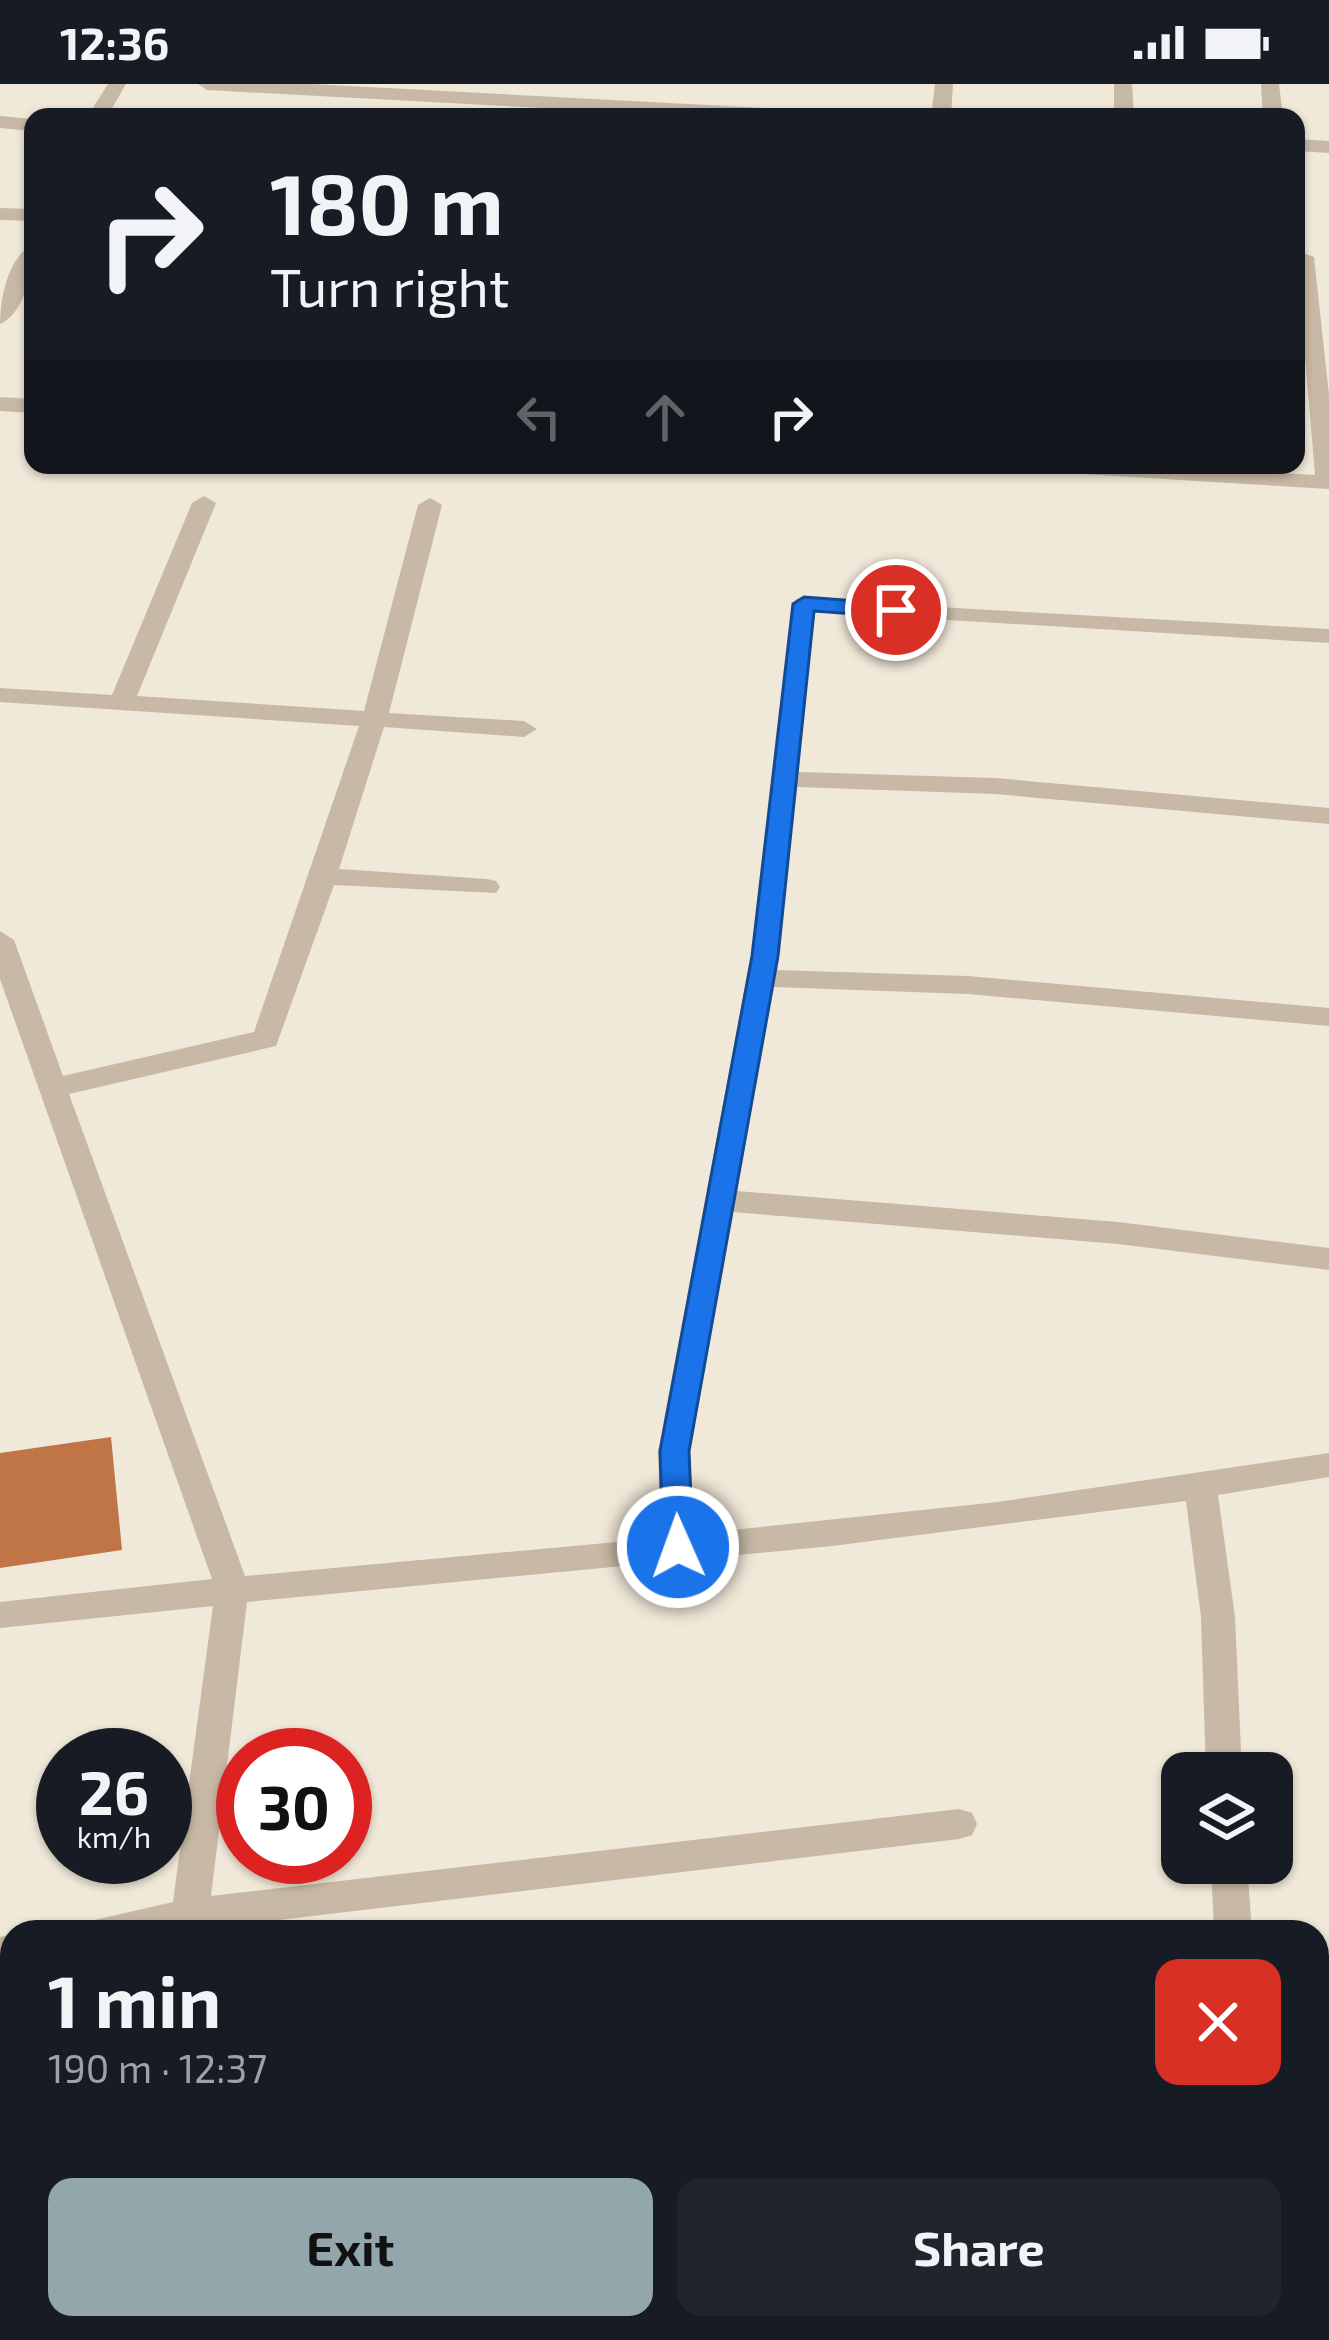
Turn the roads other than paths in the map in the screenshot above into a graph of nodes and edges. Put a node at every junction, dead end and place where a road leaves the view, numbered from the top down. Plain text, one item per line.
1 (207, 84) edge
2 (533, 92) edge
3 (686, 108) edge
4 (24, 268) edge
5 (1305, 297) edge
6 (3, 307) edge
7 (1187, 474) edge
8 (205, 502) dead end
9 (430, 505) dead end
10 (1329, 637) edge
11 (0, 695) edge
12 (121, 704) junction
13 (373, 720) junction
14 (524, 729) dead end
15 (787, 779) junction
16 (1329, 816) edge
17 (324, 876) junction
18 (487, 887) dead end
19 (0, 940) edge
20 (761, 978) junction
21 (1329, 1016) edge
22 (53, 1088) junction
23 (719, 1200) junction
24 (1329, 1259) edge
25 (1329, 1465) edge
26 (1201, 1488) junction
27 (678, 1547) junction
28 (232, 1588) junction
29 (0, 1615) edge
30 (1223, 1752) edge
31 (959, 1824) dead end
32 (1230, 1884) edge
33 (190, 1914) junction
34 (161, 1920) edge
35 (1232, 1920) edge

1 - 2 street
2 - 3 street
4 - 6 street
5 - 7 street
8 - 12 street
9 - 13 street
10 - 15 street
11 - 12 street
12 - 13 street
13 - 14 street
13 - 17 street
15 - 16 street
15 - 20 street
17 - 18 street
17 - 22 street
19 - 22 street
20 - 21 street
20 - 23 street
22 - 28 street
23 - 24 street
23 - 27 street
25 - 26 street
26 - 27 street
26 - 30 street
27 - 28 street
28 - 29 street
28 - 33 street
31 - 33 street
32 - 35 street
33 - 34 street

